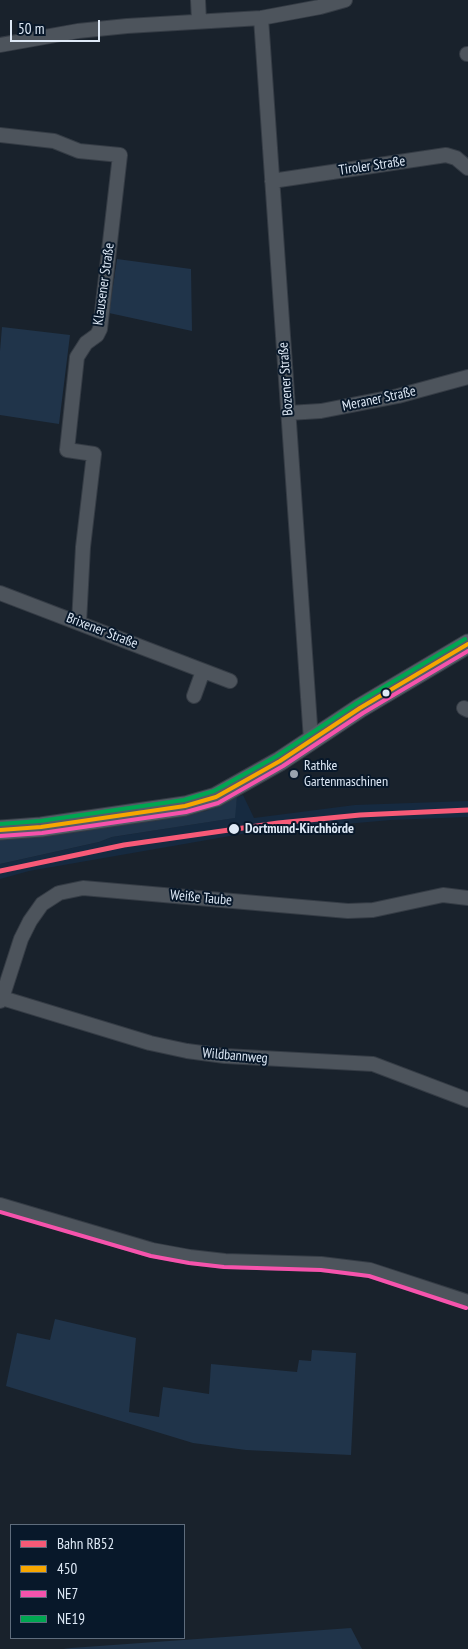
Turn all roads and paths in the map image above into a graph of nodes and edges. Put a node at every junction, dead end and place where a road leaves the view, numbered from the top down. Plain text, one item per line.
1 (198, 0) edge
2 (345, 0) edge
3 (261, 18) junction
4 (199, 21) junction
5 (0, 45) edge
6 (0, 135) edge
7 (468, 168) edge
8 (272, 181) junction
9 (468, 378) edge
10 (288, 413) junction
11 (0, 593) edge
12 (79, 623) junction
13 (468, 644) edge
14 (203, 671) junction
15 (230, 681) dead end
16 (194, 696) dead end
17 (311, 740) junction
18 (0, 830) edge
19 (468, 898) edge
20 (1, 1000) edge
21 (468, 1100) edge
22 (0, 1205) edge
23 (468, 1302) edge

1 - 4 street
2 - 3 street
3 - 4 street
3 - 8 street, Bozener Straße
4 - 5 street
6 - 12 street, Klausener Straße
7 - 8 street, Tiroler Straße
8 - 10 street, Bozener Straße
9 - 10 street, Meraner Straße
10 - 17 street, Bozener Straße
11 - 12 street, Brixener Straße
12 - 14 street, Brixener Straße
13 - 17 main road
14 - 15 street, Brixener Straße
14 - 16 street
17 - 18 main road
19 - 20 street, Weiße Taube
20 - 21 street, Wildbannweg
22 - 23 street

